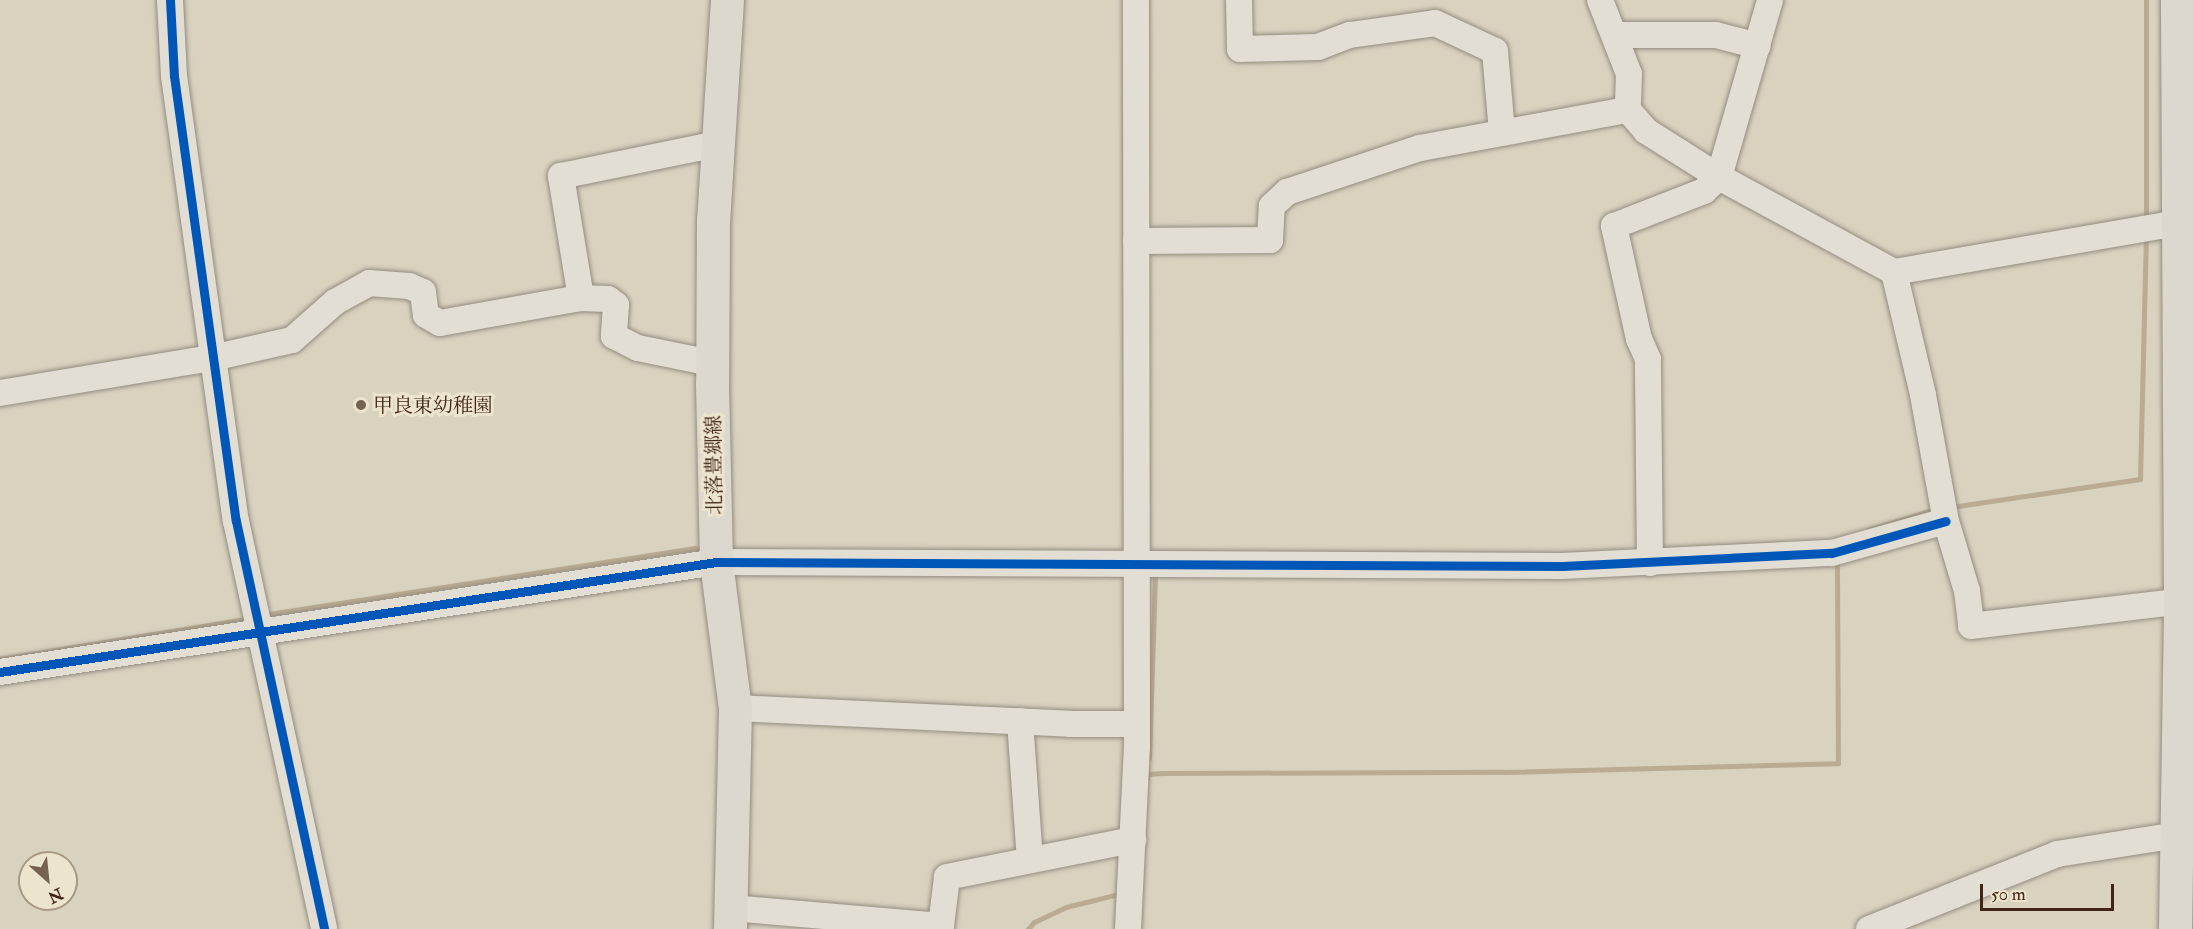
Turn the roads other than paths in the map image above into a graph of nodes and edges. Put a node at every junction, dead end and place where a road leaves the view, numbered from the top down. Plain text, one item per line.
1 (170, 0) edge
2 (727, 0) edge
3 (1136, 0) edge
4 (1239, 0) edge
5 (1600, 0) edge
6 (1770, 0) edge
7 (2177, 0) edge
8 (1616, 35) junction
9 (1758, 46) junction
10 (1628, 110) junction
11 (1502, 133) junction
12 (717, 144) junction
13 (1719, 177) junction
14 (2178, 224) junction
15 (1136, 241) junction
16 (1894, 272) junction
17 (581, 298) junction
18 (212, 358) junction
19 (712, 363) junction
20 (0, 393) edge
21 (1946, 521) junction
22 (716, 562) junction
23 (1137, 563) junction
24 (1650, 563) junction
25 (2187, 600) edge
26 (257, 630) junction
27 (0, 672) edge
28 (735, 708) junction
29 (1020, 721) junction
30 (1137, 724) junction
31 (2176, 835) junction
32 (1133, 840) junction
33 (1030, 860) junction
34 (730, 919) edge
35 (324, 929) edge
36 (1128, 929) edge
37 (1869, 929) edge
38 (2175, 929) edge

1 - 18 street
2 - 12 main road, 北落豊郷線
3 - 15 street
4 - 11 street
5 - 8 street
6 - 9 street
7 - 14 main road
8 - 9 street
8 - 10 street
9 - 13 street
10 - 11 street
10 - 13 street
11 - 15 street
12 - 17 street
12 - 19 main road, 北落豊郷線
13 - 16 street
13 - 24 street
14 - 16 street
14 - 25 main road
15 - 23 street
16 - 21 street
17 - 18 street
17 - 19 street
18 - 20 street
18 - 26 street
19 - 22 main road, 北落豊郷線
21 - 24 street
21 - 25 street
22 - 23 street
22 - 26 street
22 - 28 main road, 北落豊郷線
23 - 24 street
23 - 30 street
25 - 31 main road
26 - 27 street
26 - 35 street
28 - 29 street
28 - 34 main road, 北落豊郷線
29 - 30 street
29 - 33 street
30 - 32 street
31 - 37 street
31 - 38 main road
32 - 33 street
32 - 36 street
33 - 34 street

